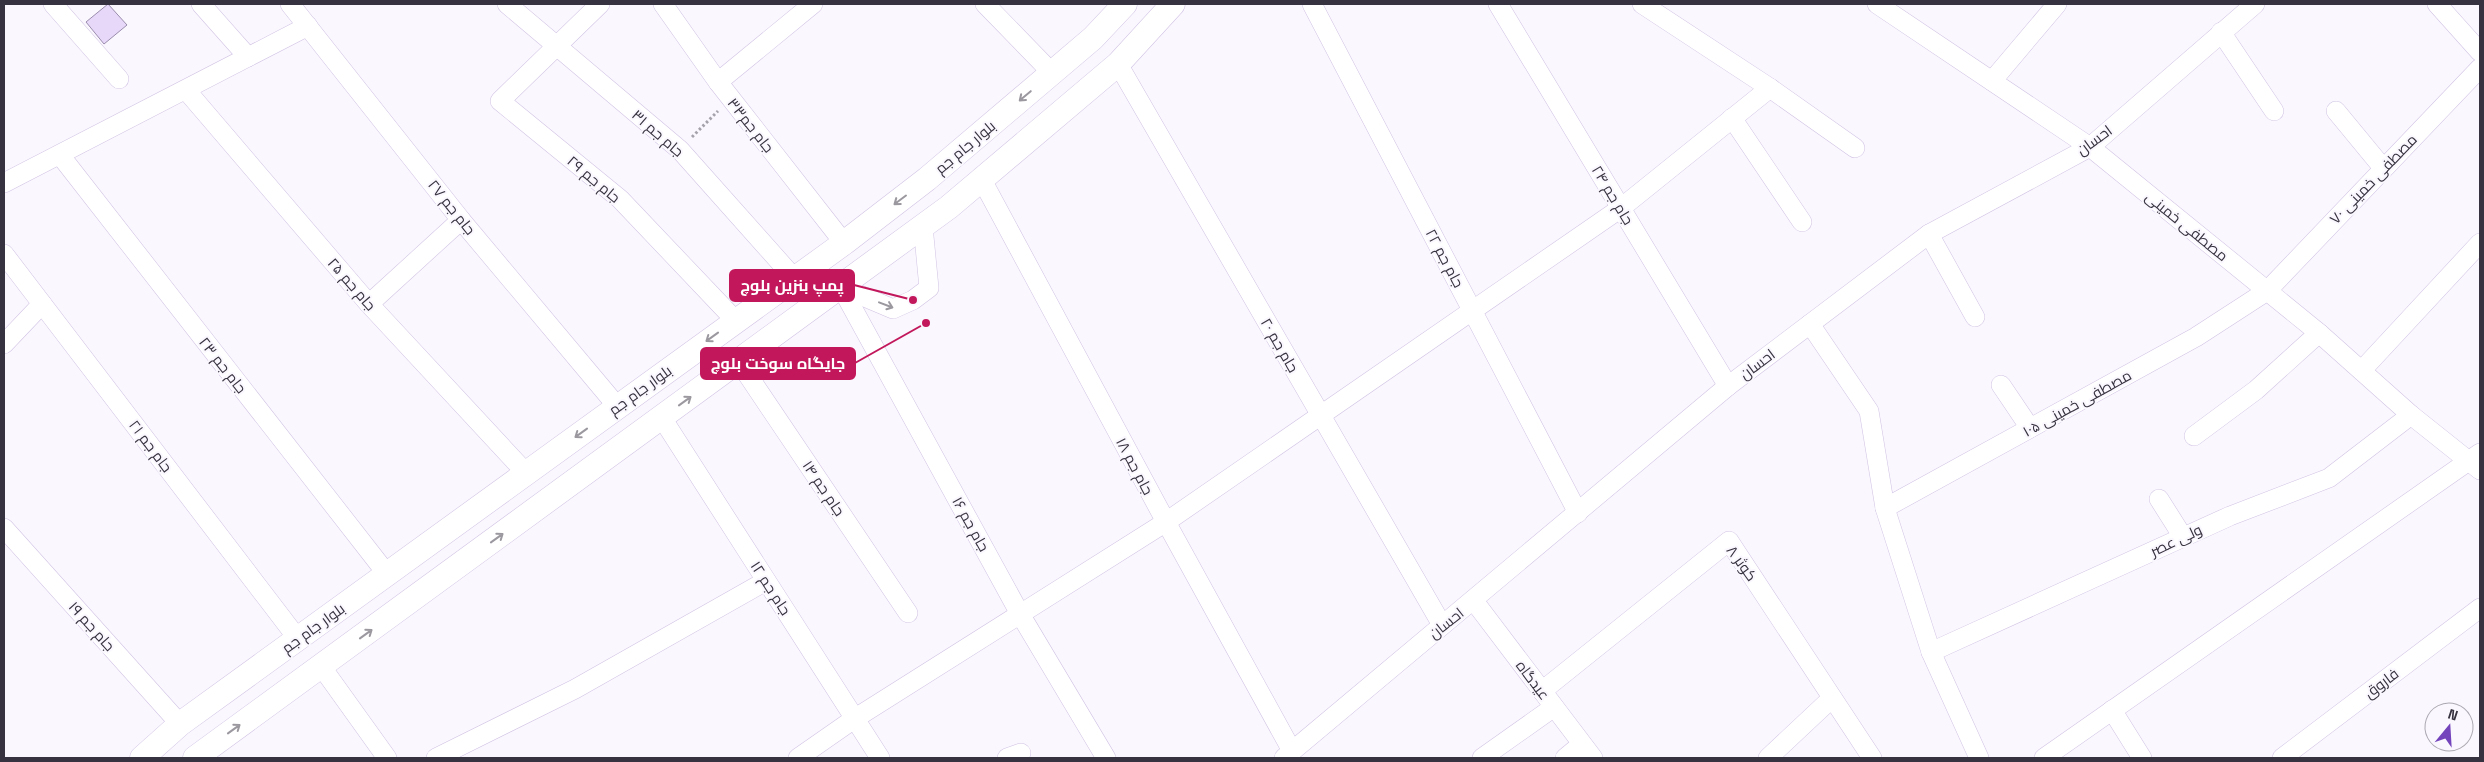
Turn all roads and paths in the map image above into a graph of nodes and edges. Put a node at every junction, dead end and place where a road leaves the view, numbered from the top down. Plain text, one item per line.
1 (52, 4) edge
2 (201, 4) edge
3 (290, 4) edge
4 (507, 4) edge
5 (600, 4) edge
6 (663, 4) edge
7 (813, 4) edge
8 (985, 4) edge
9 (1123, 4) edge
10 (1173, 4) edge
11 (1312, 4) edge
12 (1498, 4) edge
13 (1642, 4) edge
14 (1877, 4) edge
15 (2058, 4) edge
16 (2255, 4) edge
17 (2437, 4) edge
18 (308, 26) junction
19 (2221, 32) junction
20 (1093, 38) junction
21 (557, 46) junction
22 (2480, 52) edge
23 (248, 57) junction
24 (1118, 64) junction
25 (2480, 68) edge
26 (1052, 73) junction
27 (119, 79) dead end
28 (1992, 81) junction
29 (718, 82) junction
30 (1770, 88) junction
31 (186, 90) junction
32 (731, 98) junction
33 (2274, 111) dead end
34 (2336, 111) dead end
35 (1732, 118) junction
36 (2090, 147) junction
37 (1855, 148) dead end
38 (680, 150) junction
39 (60, 155) junction
40 (2383, 168) junction
41 (982, 180) junction
42 (4, 183) edge
43 (1621, 208) junction
44 (461, 220) junction
45 (1802, 222) dead end
46 (923, 226) junction
47 (1930, 234) junction
48 (844, 243) junction
49 (2480, 243) edge
50 (4, 254) edge
51 (794, 278) junction
52 (841, 288) junction
53 (2266, 291) junction
54 (42, 304) junction
55 (369, 304) junction
56 (1472, 311) junction
57 (1975, 317) dead end
58 (735, 320) junction
59 (1810, 324) junction
60 (2319, 332) junction
61 (4, 344) edge
62 (739, 362) junction
63 (2362, 369) junction
64 (2001, 385) dead end
65 (1728, 386) junction
66 (618, 406) junction
67 (2411, 414) junction
68 (1321, 415) junction
69 (662, 418) junction
70 (2030, 428) junction
71 (2194, 436) dead end
72 (2477, 462) edge
73 (526, 473) junction
74 (2159, 498) dead end
75 (1885, 508) junction
76 (1578, 513) junction
77 (1166, 522) junction
78 (4, 528) edge
79 (2183, 537) junction
80 (387, 574) junction
81 (766, 581) junction
82 (1474, 601) junction
83 (2480, 608) edge
84 (908, 613) dead end
85 (1020, 614) junction
86 (1442, 625) junction
87 (298, 639) junction
88 (1931, 652) junction
89 (321, 666) junction
90 (1542, 691) junction
91 (1832, 698) junction
92 (1554, 707) junction
93 (2112, 710) junction
94 (854, 719) junction
95 (180, 724) junction
96 (1587, 751) edge
97 (1288, 754) edge
98 (200, 757) edge
99 (142, 758) edge
100 (387, 758) edge
101 (436, 758) edge
102 (798, 758) edge
103 (880, 758) edge
104 (1106, 758) edge
105 (1482, 758) edge
106 (1565, 758) edge
107 (1768, 758) edge
108 (1872, 758) edge
109 (1979, 758) edge
110 (2044, 758) edge
111 (2142, 758) edge
112 (2282, 758) edge

1 - 27 street
2 - 23 street
3 - 18 street, جام جم ۲۷
4 - 21 street, جام جم ۳۱
5 - 21 street
6 - 29 street, جام جم۳۳
7 - 29 street
8 - 26 street
9 - 20 main road, بلوار جام جم
10 - 24 main road
11 - 56 street, جام جم ۲۲
12 - 43 street, جام جم ۲۴
13 - 30 street
14 - 28 street, مصطفی خمینی
15 - 28 street
16 - 19 street, احسان
17 - 22 street
18 - 23 street
18 - 44 street, جام جم ۲۷
19 - 33 street
19 - 36 street, احسان
20 - 24 main road
20 - 26 main road, بلوار جام جم
21 - 38 street, جام جم ۳۱
21 - 58 street, جام جم ۲۹
23 - 31 street
24 - 41 main road
24 - 68 street, جام جم ۲۰
25 - 40 street, مصطفی خمینی ۷۰
26 -> 48 main road, بلوار جام جم
28 - 36 street, مصطفی خمینی
29 - 32 street, جام جم۳۳
30 - 35 street
30 - 37 street
31 - 39 street
31 - 55 street, جام جم ۲۵
32 - 38 path
32 - 48 street, جام جم۳۳
34 - 40 street
35 - 43 street
35 - 45 street
36 - 47 street, احسان
36 - 53 street, مصطفی خمینی
38 - 51 street, جام جم ۳۱
39 - 42 street
39 - 80 street, جام جم ۲۳
40 - 53 street, مصطفی خمینی ۷۰
41 - 46 main road
41 - 77 street, جام جم ۱۸
43 - 56 street
43 - 65 street, جام جم ۲۴
44 - 55 street
44 - 66 street, جام جم ۲۷
46 - 52 main road
52 -> 46 street
47 - 57 street
47 - 59 street, احسان
48 - 51 main road, بلوار جام جم
49 - 63 street
50 - 54 street, جام جم ۲۱
51 - 58 main road, بلوار جام جم
52 - 62 main road
52 - 85 street, جام جم ۱۶
53 - 60 street, مصطفی خمینی
53 - 70 street, مصطفی خمینی ۱۰۵
54 - 61 street
54 - 87 street, جام جم ۲۱
55 - 73 street, جام جم ۲۵
56 - 68 street
56 - 76 street, جام جم ۲۲
58 -> 66 main road, بلوار جام جم
59 - 65 street, احسان
59 - 75 street
60 - 63 street, مصطفی خمینی
60 - 71 street
69 -> 62 main road
62 - 84 street, جام جم ۱۴
63 - 67 street, مصطفی خمینی
64 - 70 street
65 - 76 street, احسان
66 -> 73 main road, بلوار جام جم
67 - 72 street, مصطفی خمینی
67 - 79 street, ولی عصر
68 - 77 street
68 - 86 street, جام جم ۲۰
69 - 81 street, جام جم ۱۲
89 -> 69 main road
70 - 75 street, مصطفی خمینی ۱۰۵
72 - 93 street
73 - 80 main road, بلوار جام جم
74 - 79 street
75 - 88 street
76 - 82 street, احسان
77 - 85 street
77 - 97 street, جام جم ۱۸
78 - 95 street, جام جم ۱۹
79 - 88 street, ولی عصر
80 - 87 main road, بلوار جام جم
81 - 94 street, جام جم ۱۲
81 - 101 street
82 - 86 street, احسان
82 - 90 street, عیدگاه
83 - 112 street, فاروق
85 - 94 street
85 - 104 street, جام جم ۱۶
86 - 97 street, احسان
87 - 89 main road
87 - 95 main road, بلوار جام جم
88 - 109 street
98 -> 89 main road
89 - 100 street
90 - 91 street, کوثر ۸
90 - 92 street, عیدگاه
91 - 107 street
91 - 108 street, کوثر ۸
92 - 96 street, عیدگاه
92 - 105 street
93 - 110 street
93 - 111 street
94 - 102 street
94 - 103 street, جام جم ۱۲
95 - 99 main road, بلوار جام جم
96 - 106 street

